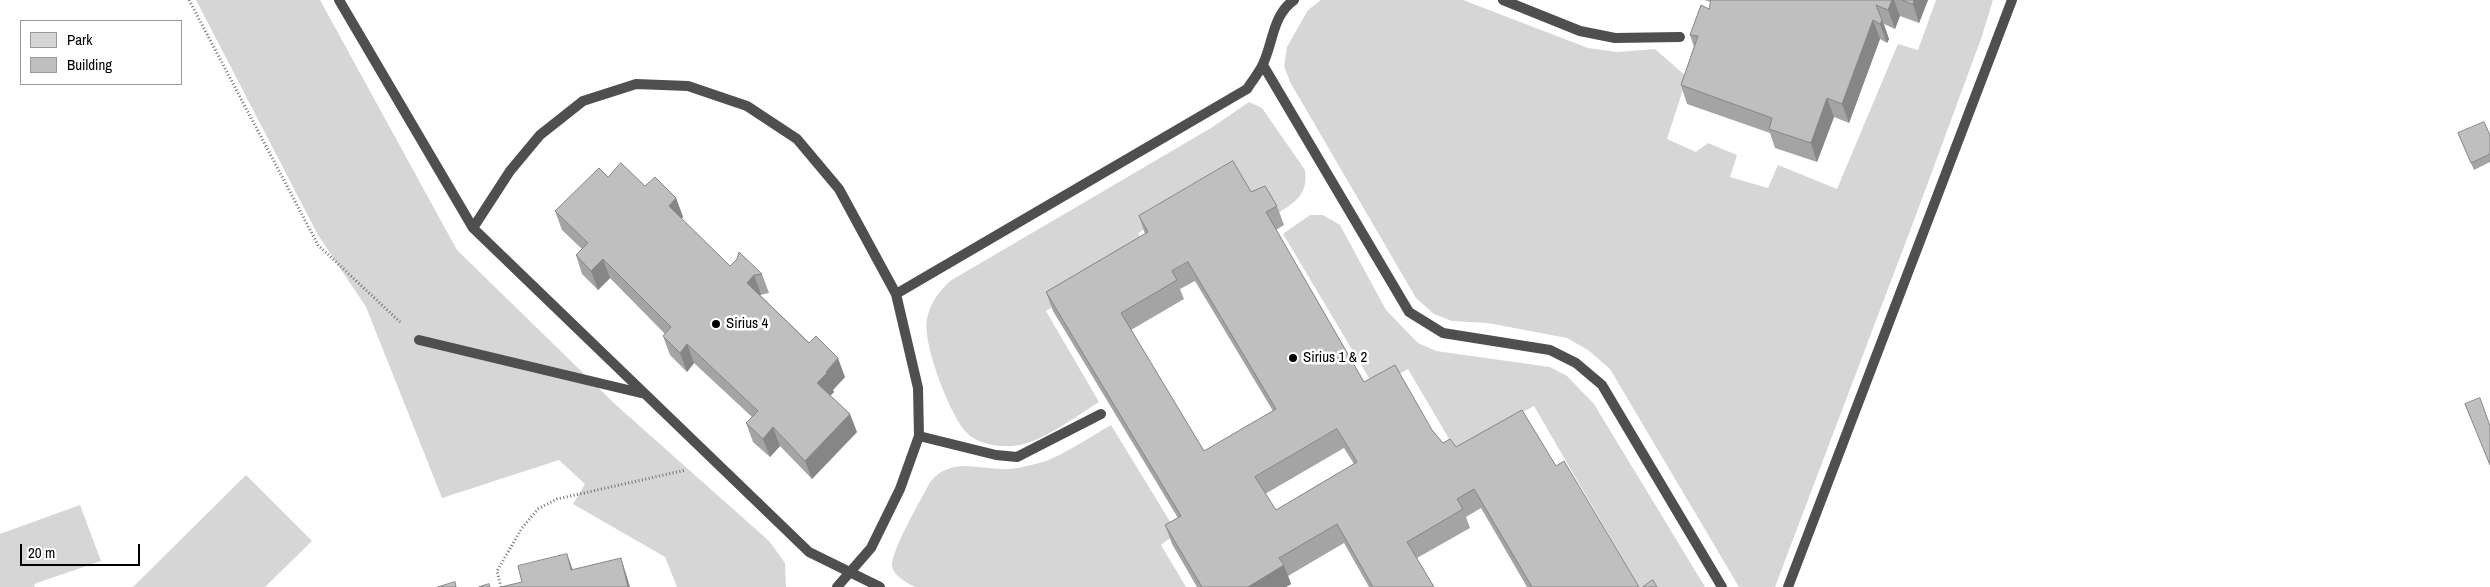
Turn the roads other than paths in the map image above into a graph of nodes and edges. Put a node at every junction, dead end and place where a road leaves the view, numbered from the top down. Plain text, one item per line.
1 (339, 0) edge
2 (1294, 0) edge
3 (1503, 0) edge
4 (2012, 0) edge
5 (1680, 37) dead end
6 (1263, 65) junction
7 (473, 228) junction
8 (896, 294) junction
9 (419, 340) road end
10 (646, 395) junction
11 (1101, 414) dead end
12 (919, 436) junction
13 (849, 571) junction
14 (836, 587) edge
15 (880, 587) edge
16 (1722, 587) edge
17 (1788, 587) edge

1 - 7 lane
2 - 6 lane
3 - 5 lane
4 - 17 lane
6 - 8 lane
6 - 16 lane
7 - 8 lane
7 - 10 lane
8 - 12 lane
9 - 10 lane
10 - 13 lane
11 - 12 lane
12 - 13 lane
13 - 14 lane
13 - 15 lane

